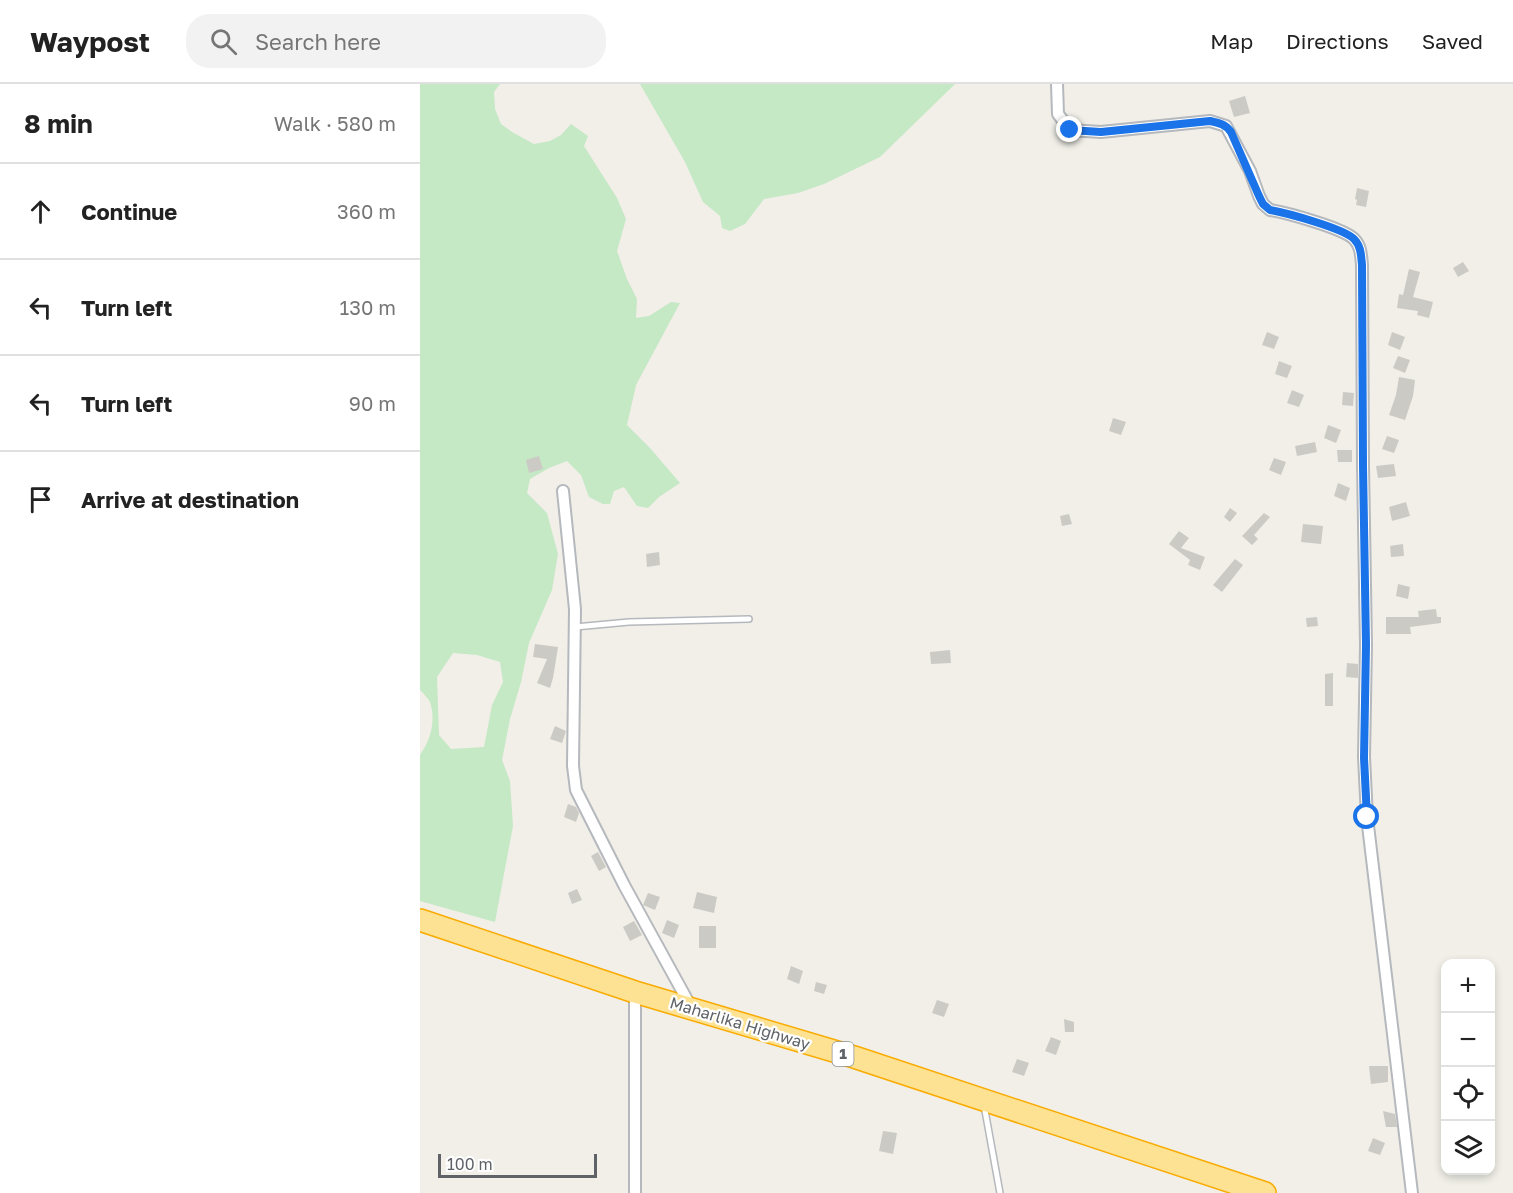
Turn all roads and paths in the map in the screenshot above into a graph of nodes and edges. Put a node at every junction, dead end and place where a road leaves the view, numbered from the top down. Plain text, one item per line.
1 (1057, 84) edge
2 (562, 491) dead end
3 (749, 619) dead end
4 (575, 627) junction
5 (420, 920) edge
6 (635, 992) junction
7 (691, 1008) junction
8 (984, 1101) junction
9 (635, 1193) edge
10 (1000, 1193) edge
11 (1265, 1193) edge
12 (1412, 1193) edge

1 - 12 street
2 - 4 street
3 - 4 lane
4 - 7 street
5 - 6 highway, Maharlika Highway / 1
6 - 7 highway, Maharlika Highway / 1
6 - 9 street
7 - 8 highway, Maharlika Highway / 1
8 - 10 lane
8 - 11 highway, Maharlika Highway / 1

